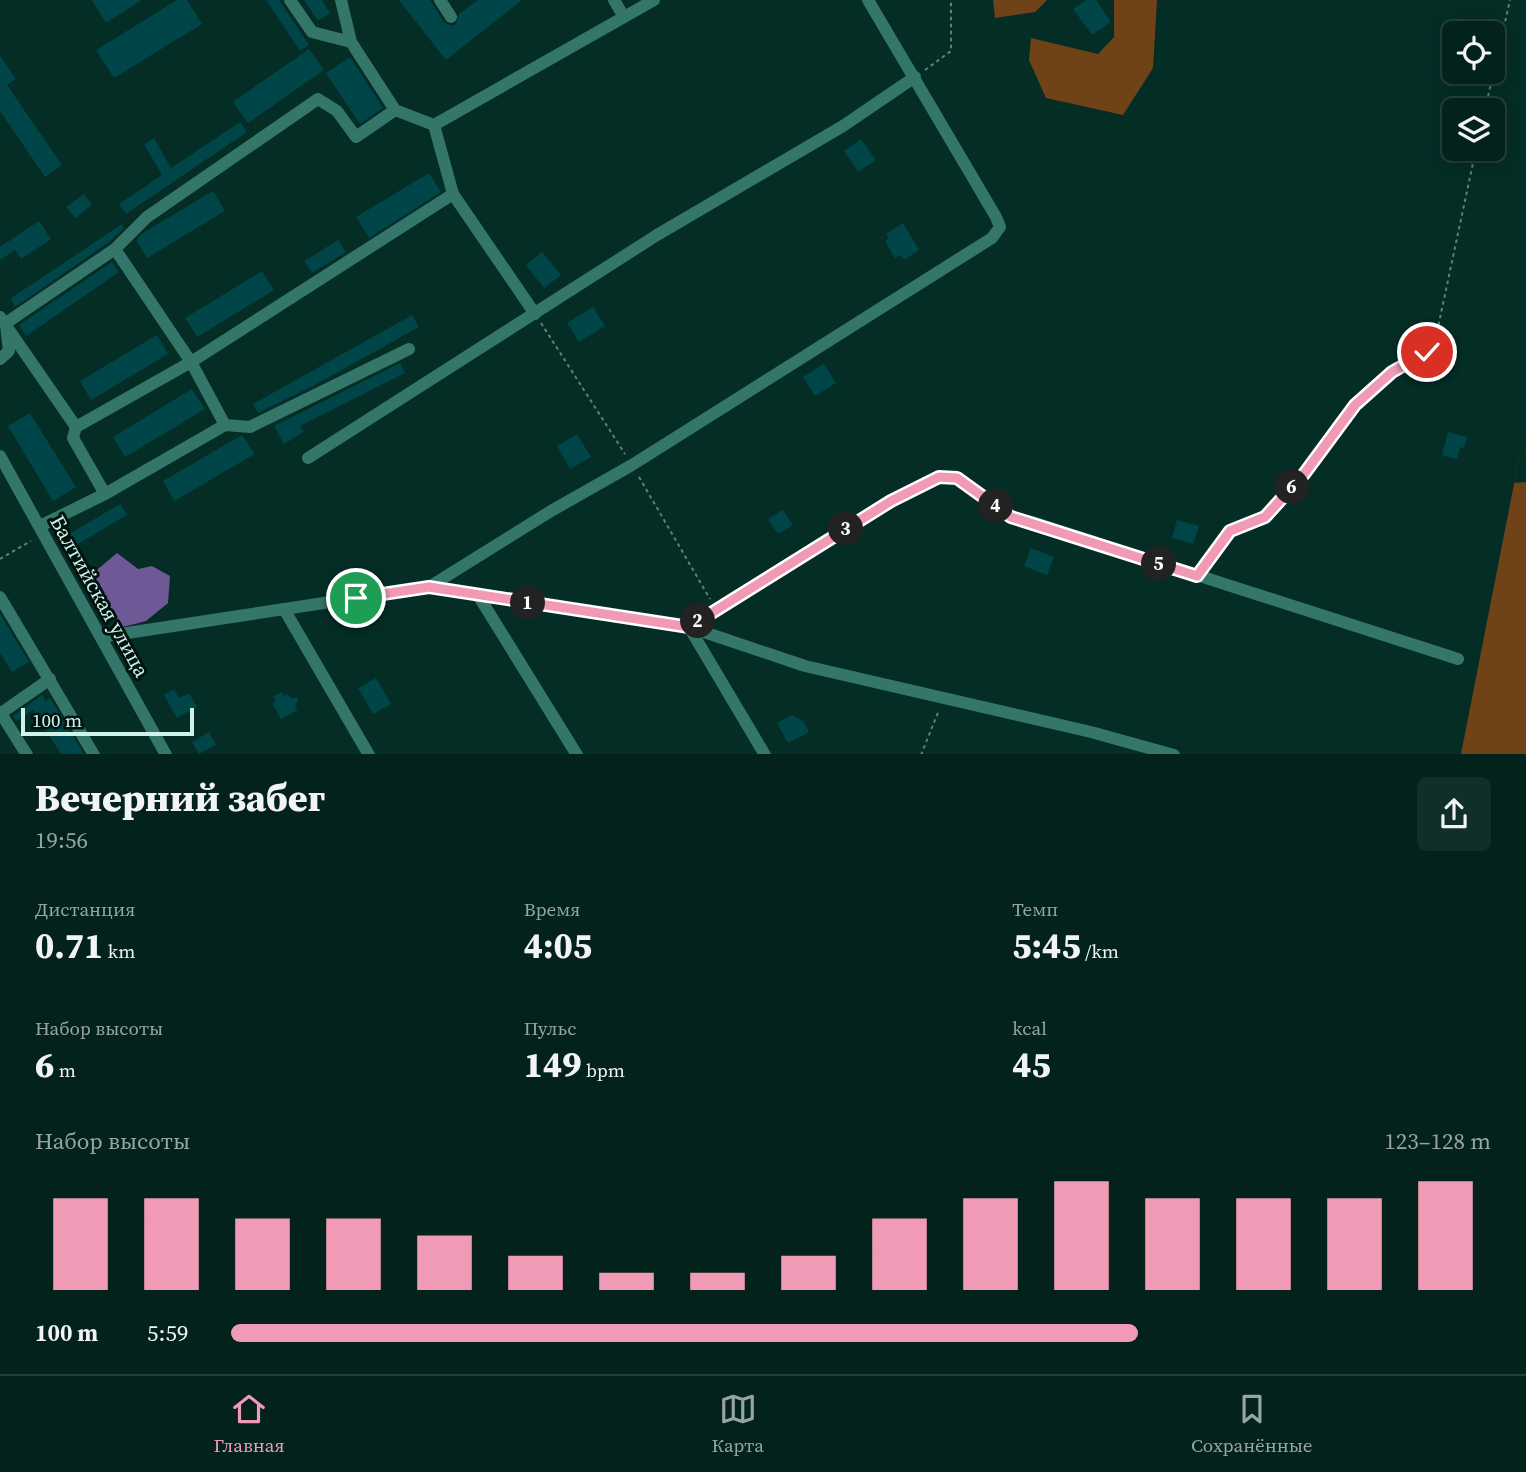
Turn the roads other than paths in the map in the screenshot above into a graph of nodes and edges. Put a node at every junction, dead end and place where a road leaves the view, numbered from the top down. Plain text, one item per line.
1 (290, 0) edge
2 (341, 0) edge
3 (440, 0) edge
4 (614, 0) edge
5 (653, 0) edge
6 (869, 0) edge
7 (451, 17) dead end
8 (624, 17) junction
9 (351, 42) junction
10 (915, 77) junction
11 (396, 110) junction
12 (434, 125) junction
13 (453, 194) junction
14 (116, 249) junction
15 (535, 314) junction
16 (3, 320) edge
17 (409, 349) dead end
18 (0, 359) edge
19 (191, 362) junction
20 (225, 425) junction
21 (76, 427) junction
22 (0, 456) edge
23 (308, 458) dead end
24 (105, 494) junction
25 (42, 530) junction
26 (429, 587) junction
27 (478, 595) junction
28 (0, 597) edge
29 (284, 609) junction
30 (689, 627) junction
31 (101, 637) junction
32 (1458, 659) dead end
33 (50, 680) junction
34 (0, 713) edge
35 (27, 754) edge
36 (94, 754) edge
37 (166, 754) edge
38 (369, 754) edge
39 (577, 754) edge
40 (765, 754) edge
41 (1174, 754) edge

1 - 9 street
2 - 9 street
3 - 7 street
4 - 8 street
5 - 8 street
6 - 10 street
8 - 12 street
9 - 11 street
10 - 15 street
10 - 26 street
11 - 12 street
11 - 14 street
12 - 13 street
13 - 15 street
13 - 19 street
14 - 16 street
14 - 19 street
15 - 23 street
16 - 18 street
16 - 21 street
17 - 20 street
19 - 20 street
19 - 21 street
20 - 24 street
21 - 24 street
22 - 25 street, Балтийская улица
24 - 25 street
25 - 31 street, Балтийская улица
26 - 27 street
26 - 29 street
27 - 30 street
27 - 39 street
28 - 33 street
29 - 31 street
29 - 38 street
30 - 32 street
30 - 40 street
30 - 41 street
31 - 37 street, Балтийская улица
33 - 34 street
33 - 36 street
34 - 35 street

